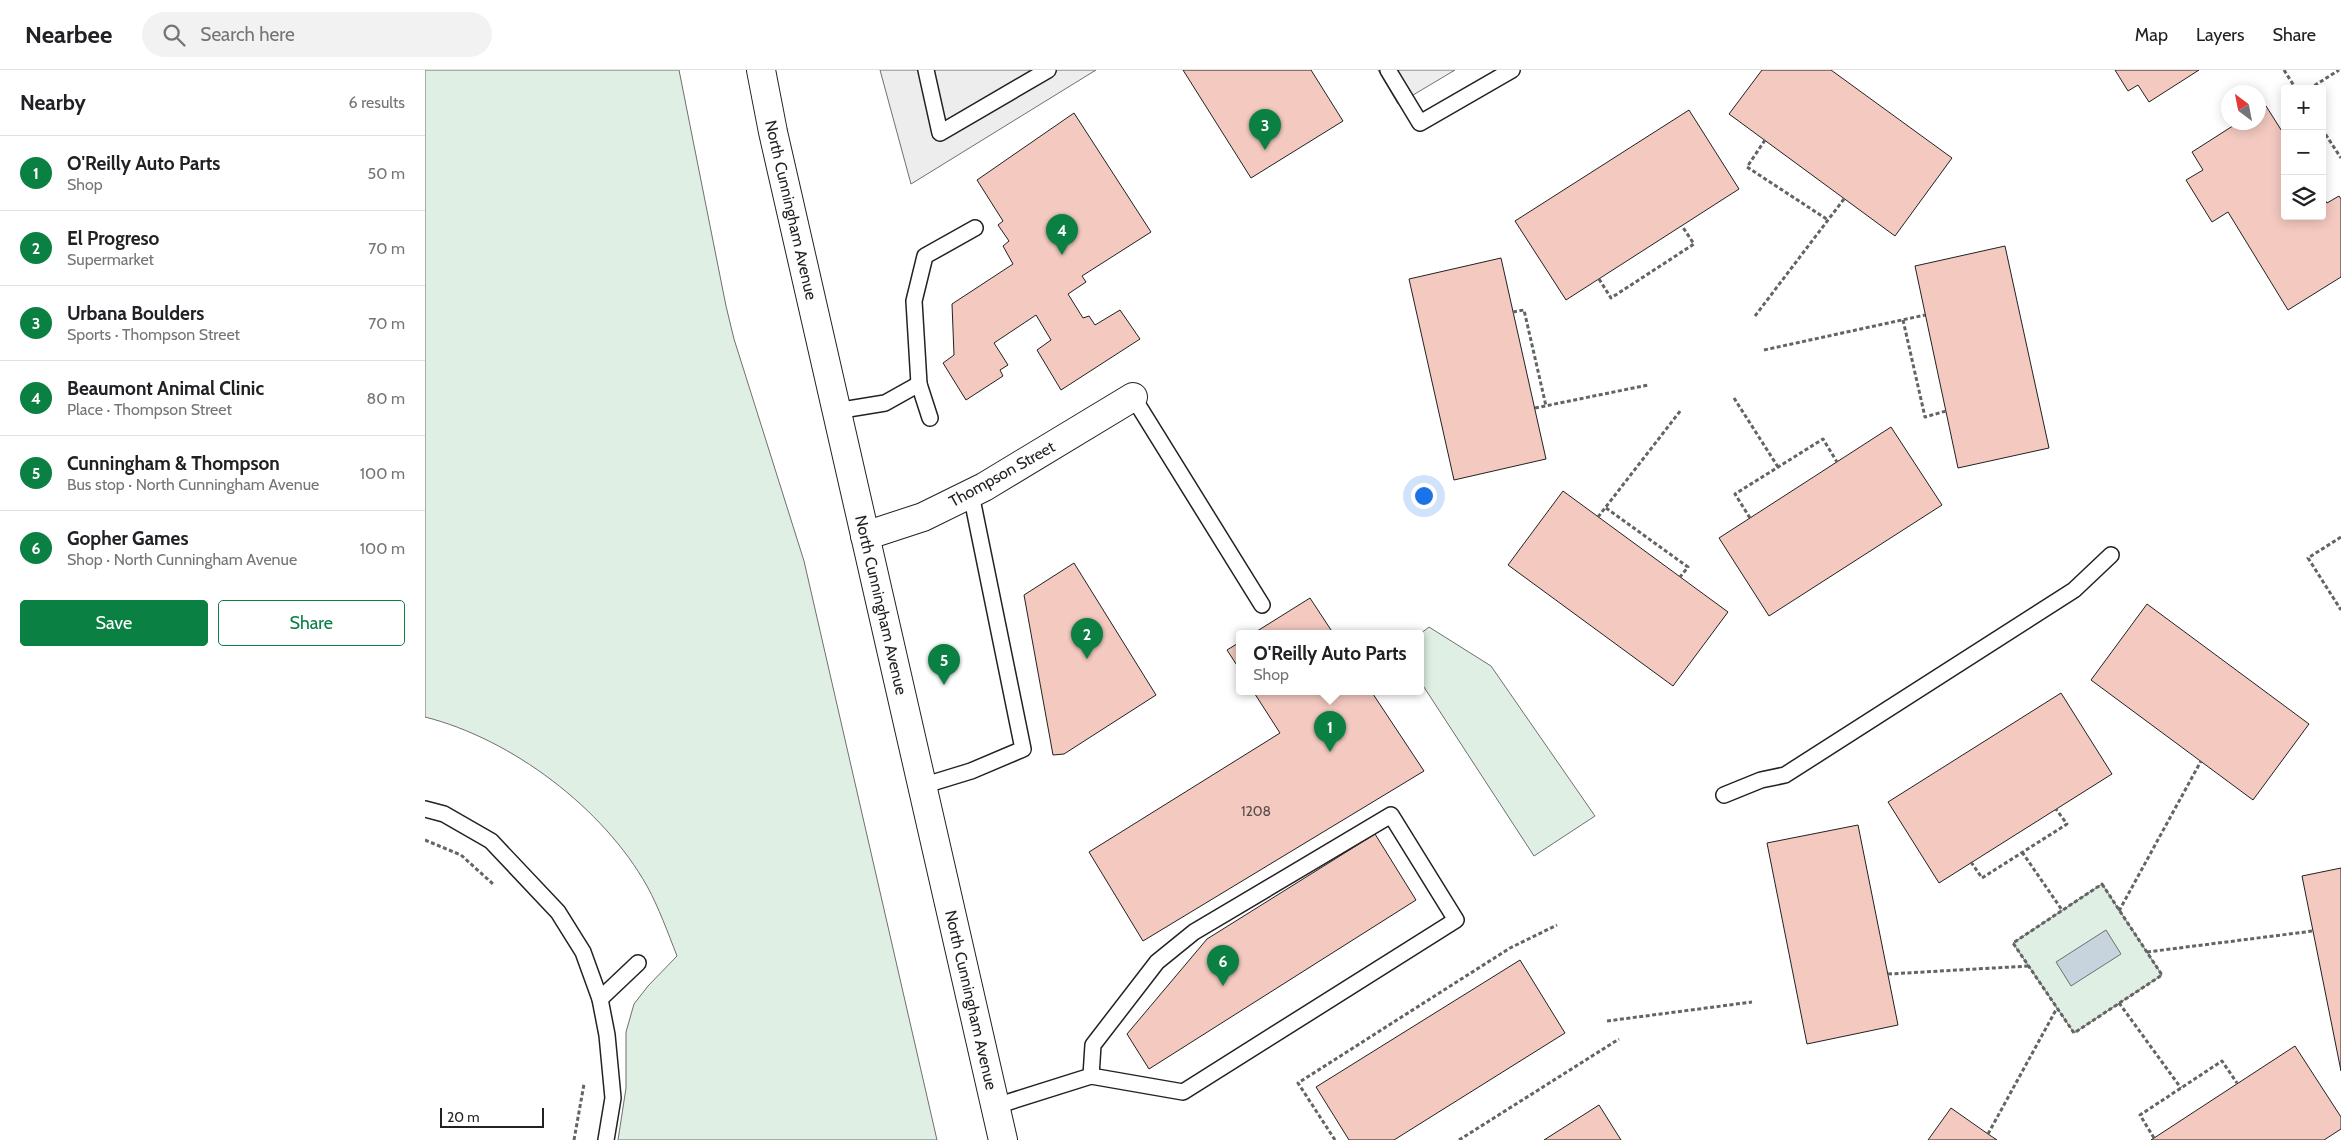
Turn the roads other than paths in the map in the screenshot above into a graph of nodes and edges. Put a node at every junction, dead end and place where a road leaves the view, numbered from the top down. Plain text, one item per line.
1 (761, 70) edge
2 (926, 70) edge
3 (1048, 70) edge
4 (1388, 70) edge
5 (1512, 70) edge
6 (975, 228) dead end
7 (919, 384) junction
8 (1133, 397) joint
9 (836, 411) junction
10 (930, 418) dead end
11 (971, 494) junction
12 (865, 536) junction
13 (2111, 555) dead end
14 (1262, 605) dead end
15 (922, 786) junction
16 (1723, 795) dead end
17 (425, 809) edge
18 (638, 963) dead end
19 (601, 999) junction
20 (1091, 1076) junction
21 (995, 1106) junction
22 (606, 1140) edge
23 (1003, 1140) edge

1 - 9 main road, North Cunningham Avenue
2 - 3 lane
4 - 5 lane
6 - 7 lane
7 - 9 lane
7 - 10 lane
8 - 11 main road, Thompson Street
8 - 14 lane
9 - 12 main road, North Cunningham Avenue
11 - 12 main road, Thompson Street
11 - 15 lane
12 - 15 main road, North Cunningham Avenue
13 - 16 lane
15 - 21 main road, North Cunningham Avenue
17 - 19 lane
18 - 19 lane
19 - 22 lane
20 - 20 lane
20 - 21 lane
21 - 23 main road, North Cunningham Avenue

